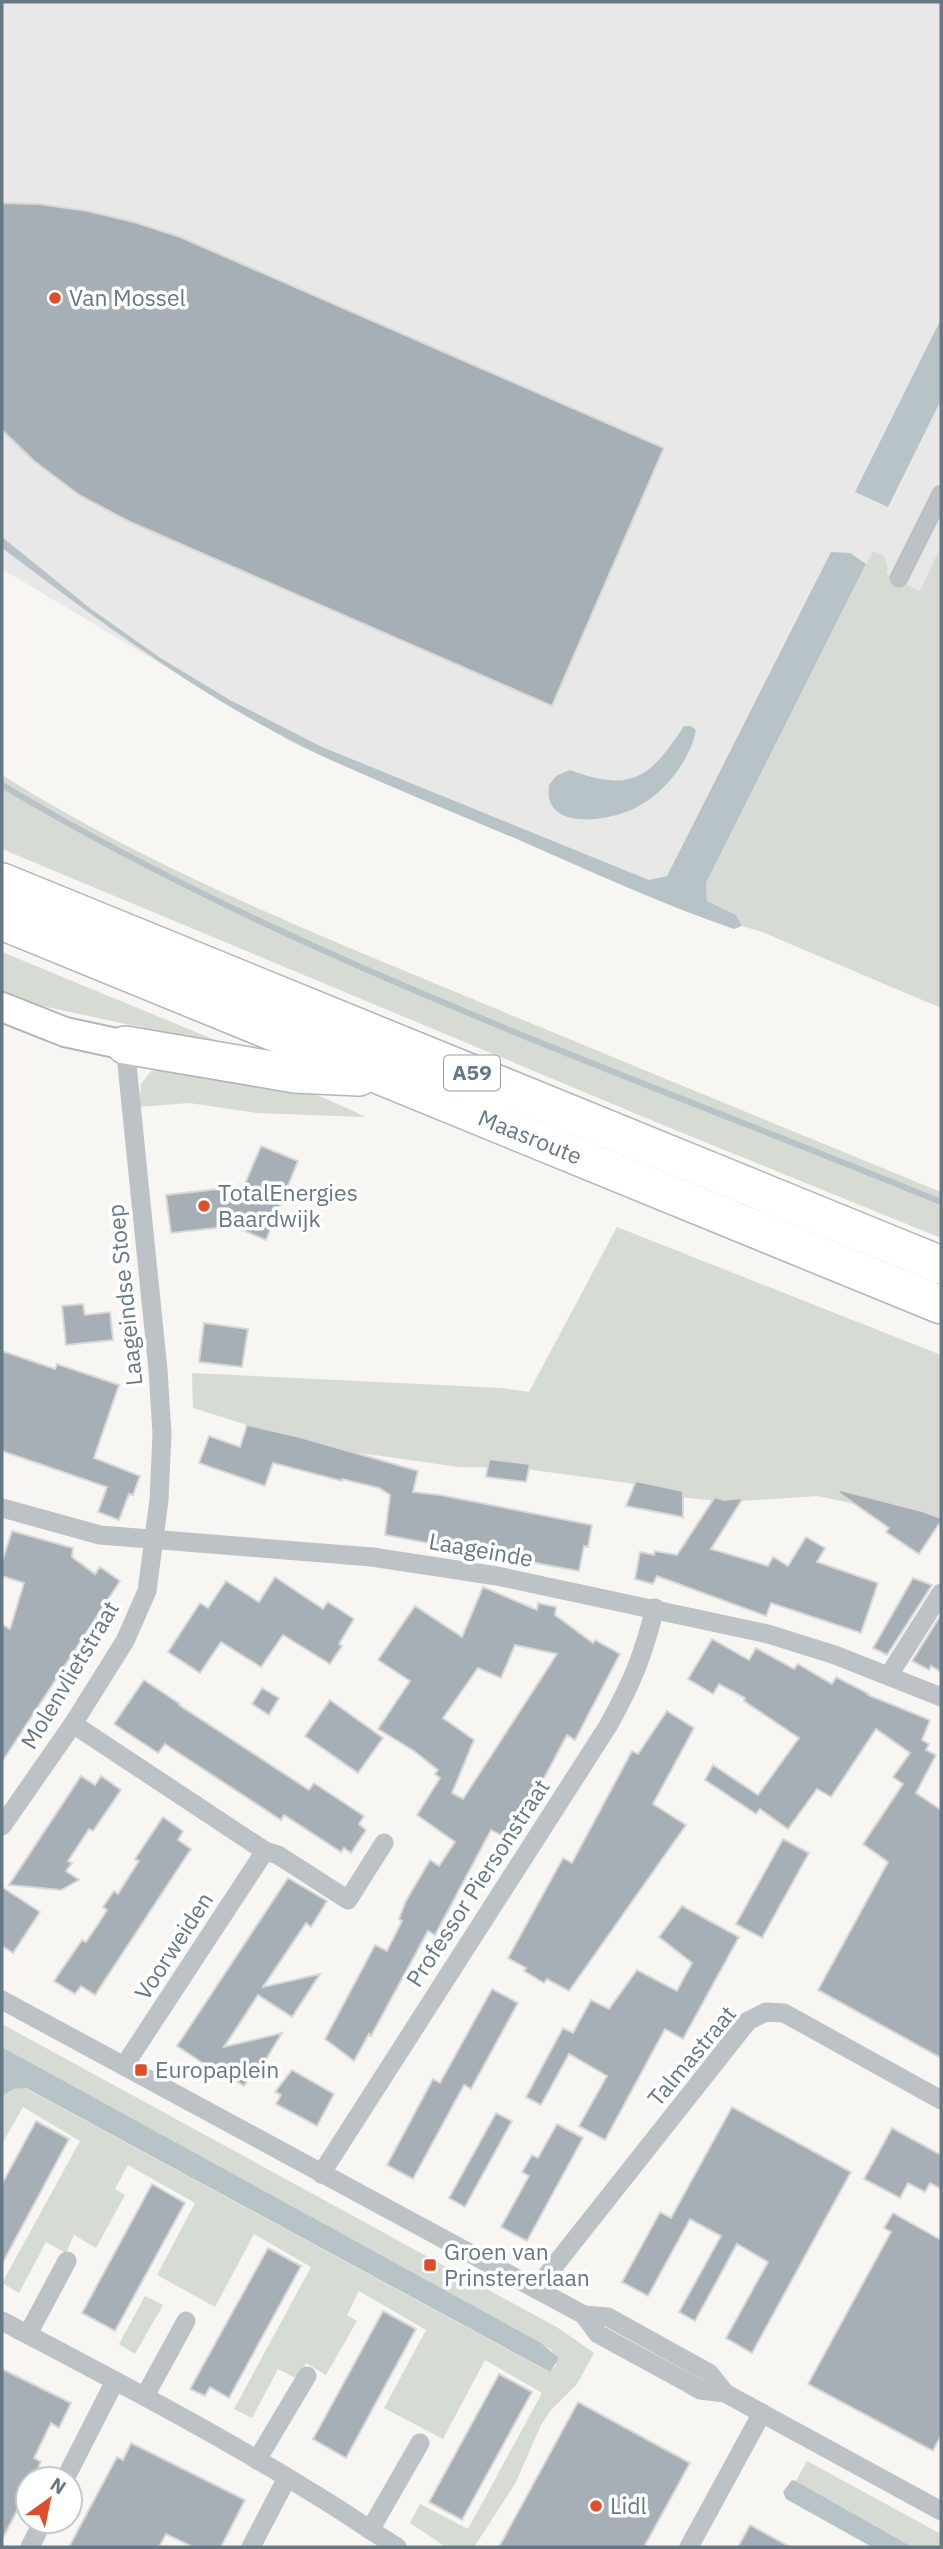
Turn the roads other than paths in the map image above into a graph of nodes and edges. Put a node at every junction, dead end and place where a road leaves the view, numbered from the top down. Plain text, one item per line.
1 (941, 494) edge
2 (899, 578) dead end
3 (2, 881) edge
4 (2, 921) edge
5 (2, 1007) edge
6 (125, 1045) junction
7 (385, 1078) junction
8 (941, 1265) edge
9 (941, 1305) edge
10 (2, 1508) edge
11 (154, 1539) junction
12 (941, 1593) edge
13 (655, 1608) junction
14 (889, 1675) junction
15 (941, 1697) edge
16 (73, 1724) junction
17 (2, 1826) edge
18 (384, 1843) dead end
19 (265, 1852) junction
20 (2, 2000) edge
21 (124, 2067) junction
22 (941, 2100) edge
23 (321, 2174) junction
24 (67, 2261) dead end
25 (536, 2289) junction
26 (2, 2321) edge
27 (186, 2321) dead end
28 (28, 2334) junction
29 (307, 2376) dead end
30 (115, 2381) junction
31 (145, 2396) junction
32 (762, 2413) junction
33 (420, 2443) dead end
34 (257, 2460) junction
35 (72, 2465) edge
36 (287, 2478) junction
37 (941, 2511) edge
38 (370, 2530) junction
39 (251, 2547) edge
40 (397, 2547) edge
41 (689, 2547) edge

1 - 2 street
3 - 8 highway, Maasroute / A59
4 - 7 highway, Maasroute / A59
5 - 6 main road
6 - 7 highway, A59
6 - 11 street, Laageindse Stoep
7 - 9 highway, Maasroute / A59
10 - 11 street, Laageinde
11 - 13 street, Laageinde
11 - 16 street, Molenvlietstraat
12 - 14 street
13 - 14 street, Laageinde
13 - 23 street, Professor Piersonstraat
14 - 15 street, Laageinde
16 - 17 street, Molenvlietstraat
16 - 19 street
18 - 19 street
19 - 21 street, Voorweiden
20 - 21 street
21 - 23 street
22 - 25 street, Talmastraat
23 - 25 street
24 - 28 street
25 - 32 street
26 - 28 street
27 - 31 street
28 - 30 street
29 - 34 street
30 - 31 street
30 - 35 street
31 - 34 street
32 - 37 street
32 - 41 street
33 - 38 street
34 - 36 street
36 - 38 street
36 - 39 street
38 - 40 street

